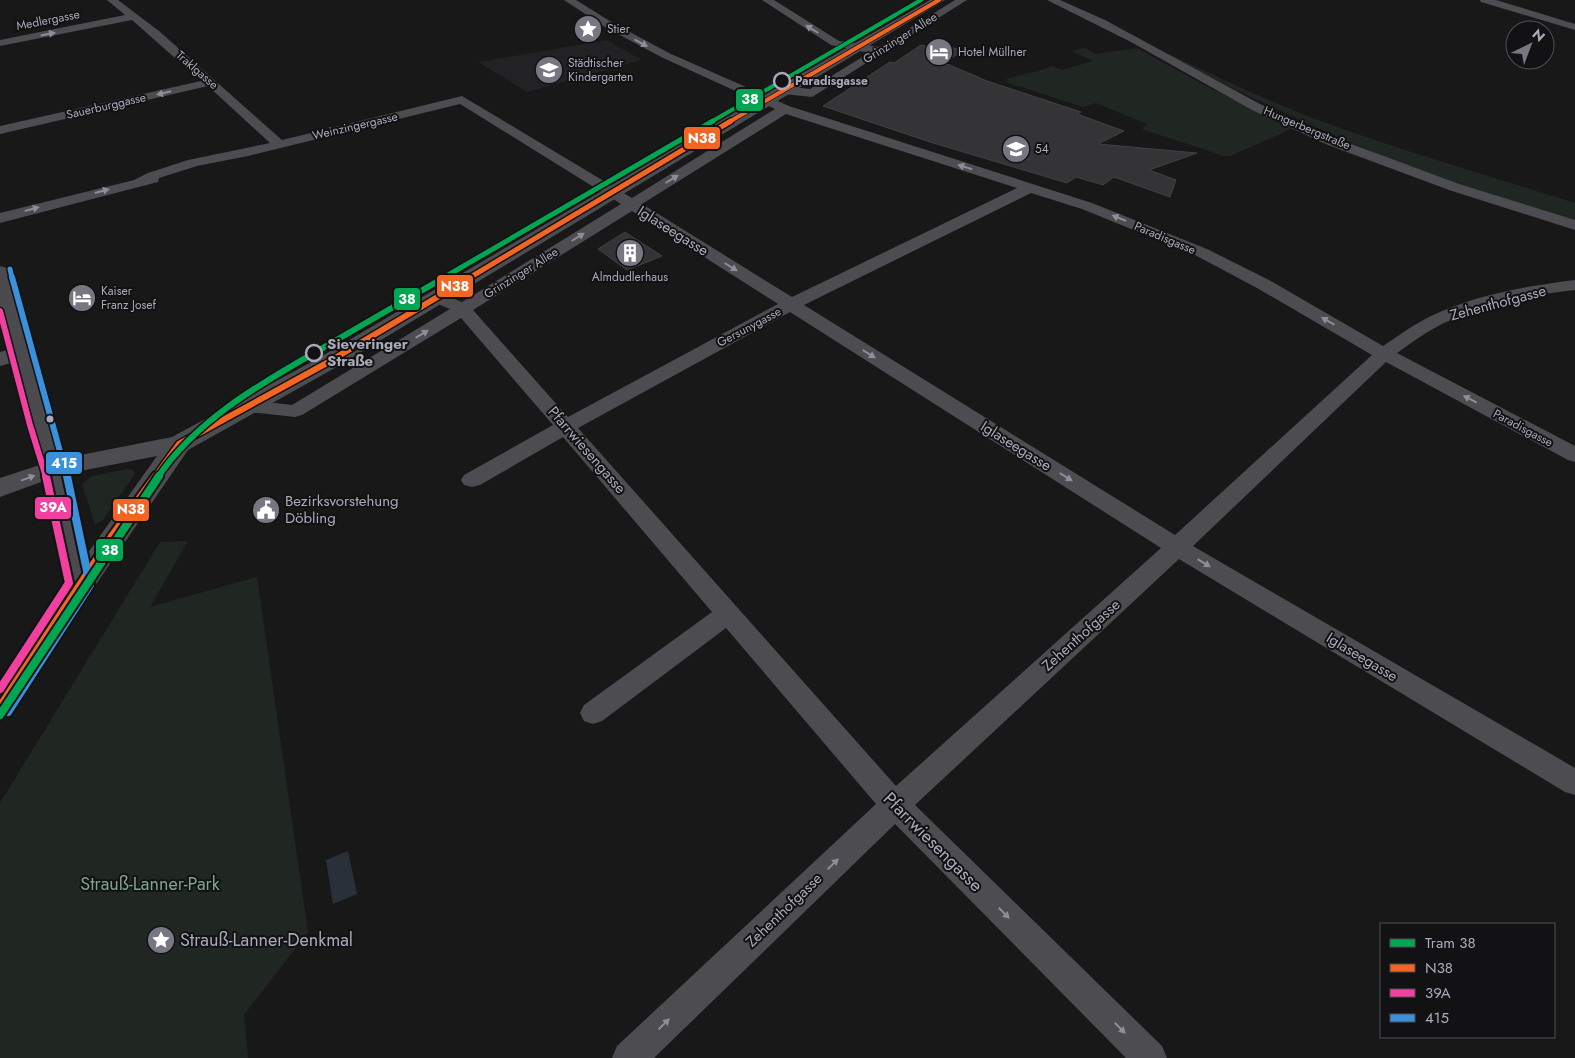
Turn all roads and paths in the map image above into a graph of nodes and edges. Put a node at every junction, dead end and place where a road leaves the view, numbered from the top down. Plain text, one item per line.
1 (112, 0) edge
2 (569, 0) edge
3 (767, 0) edge
4 (939, 0) edge
5 (962, 0) edge
6 (1052, 0) edge
7 (1485, 0) edge
8 (132, 17) junction
9 (1575, 27) edge
10 (0, 43) edge
11 (856, 48) junction
12 (880, 50) junction
13 (211, 82) junction
14 (784, 90) junction
15 (462, 100) joint
16 (766, 100) junction
17 (785, 109) junction
18 (0, 130) edge
19 (279, 144) junction
20 (1031, 187) junction
21 (622, 198) junction
22 (0, 218) edge
23 (1575, 225) edge
24 (0, 272) edge
25 (1575, 285) edge
26 (437, 297) junction
27 (790, 305) junction
28 (463, 309) junction
29 (22, 353) junction
30 (1384, 354) junction
31 (0, 359) edge
32 (249, 406) junction
33 (566, 426) junction
34 (178, 444) junction
35 (1575, 455) edge
36 (55, 468) junction
37 (472, 480) dead end
38 (0, 488) edge
39 (1177, 547) junction
40 (80, 585) junction
41 (729, 613) junction
42 (0, 707) edge
43 (592, 713) dead end
44 (1575, 784) edge
45 (895, 805) junction
46 (629, 1058) edge
47 (1150, 1058) edge

1 - 8 street, Traklgasse
2 -> 16 street, Paradisgasse
11 -> 3 street
4 - 11 street, Grinzinger Allee
5 - 12 street, Grinzinger Allee
6 - 23 street, Hungerbergstraße
7 - 9 street
10 -> 8 street, Medlergasse
8 - 13 street, Traklgasse
11 - 12 street
11 - 14 street, Grinzinger Allee
12 - 14 street, Grinzinger Allee
13 -> 18 street, Sauerburggasse
13 - 19 street, Traklgasse
14 - 16 street, Grinzinger Allee
15 - 19 street, Weinzingergasse
15 - 21 street, Iglaseegasse
16 - 17 street, Paradisgasse
16 - 21 street, Grinzinger Allee
20 -> 17 street, Paradisgasse
21 -> 17 street, Grinzinger Allee
22 -> 19 street, Weinzingergasse
20 - 27 street, Gersunygasse
30 -> 20 street, Paradisgasse
21 - 26 street, Grinzinger Allee
21 -> 27 street, Iglaseegasse
28 -> 21 street, Grinzinger Allee
24 - 29 main road
25 - 30 street, Zehenthofgasse
26 - 28 street, Pfarrwiesengasse
26 - 32 street, Grinzinger Allee
27 - 33 street, Gersunygasse
27 -> 39 street, Iglaseegasse
32 -> 28 street, Grinzinger Allee
28 - 33 street, Pfarrwiesengasse
29 - 31 street
29 - 36 main road
35 -> 30 street, Paradisgasse
30 - 39 street, Zehenthofgasse
32 - 34 street, Grinzinger Allee
33 - 37 street, Gersunygasse
33 - 41 street, Pfarrwiesengasse
34 - 36 street
34 - 40 street, Grinzinger Allee
38 -> 36 street
36 - 40 main road
39 -> 44 street, Iglaseegasse
39 - 45 street, Zehenthofgasse
40 - 42 main road
41 - 43 street
41 - 45 street, Pfarrwiesengasse
46 -> 45 street, Zehenthofgasse
45 -> 47 street, Pfarrwiesengasse

